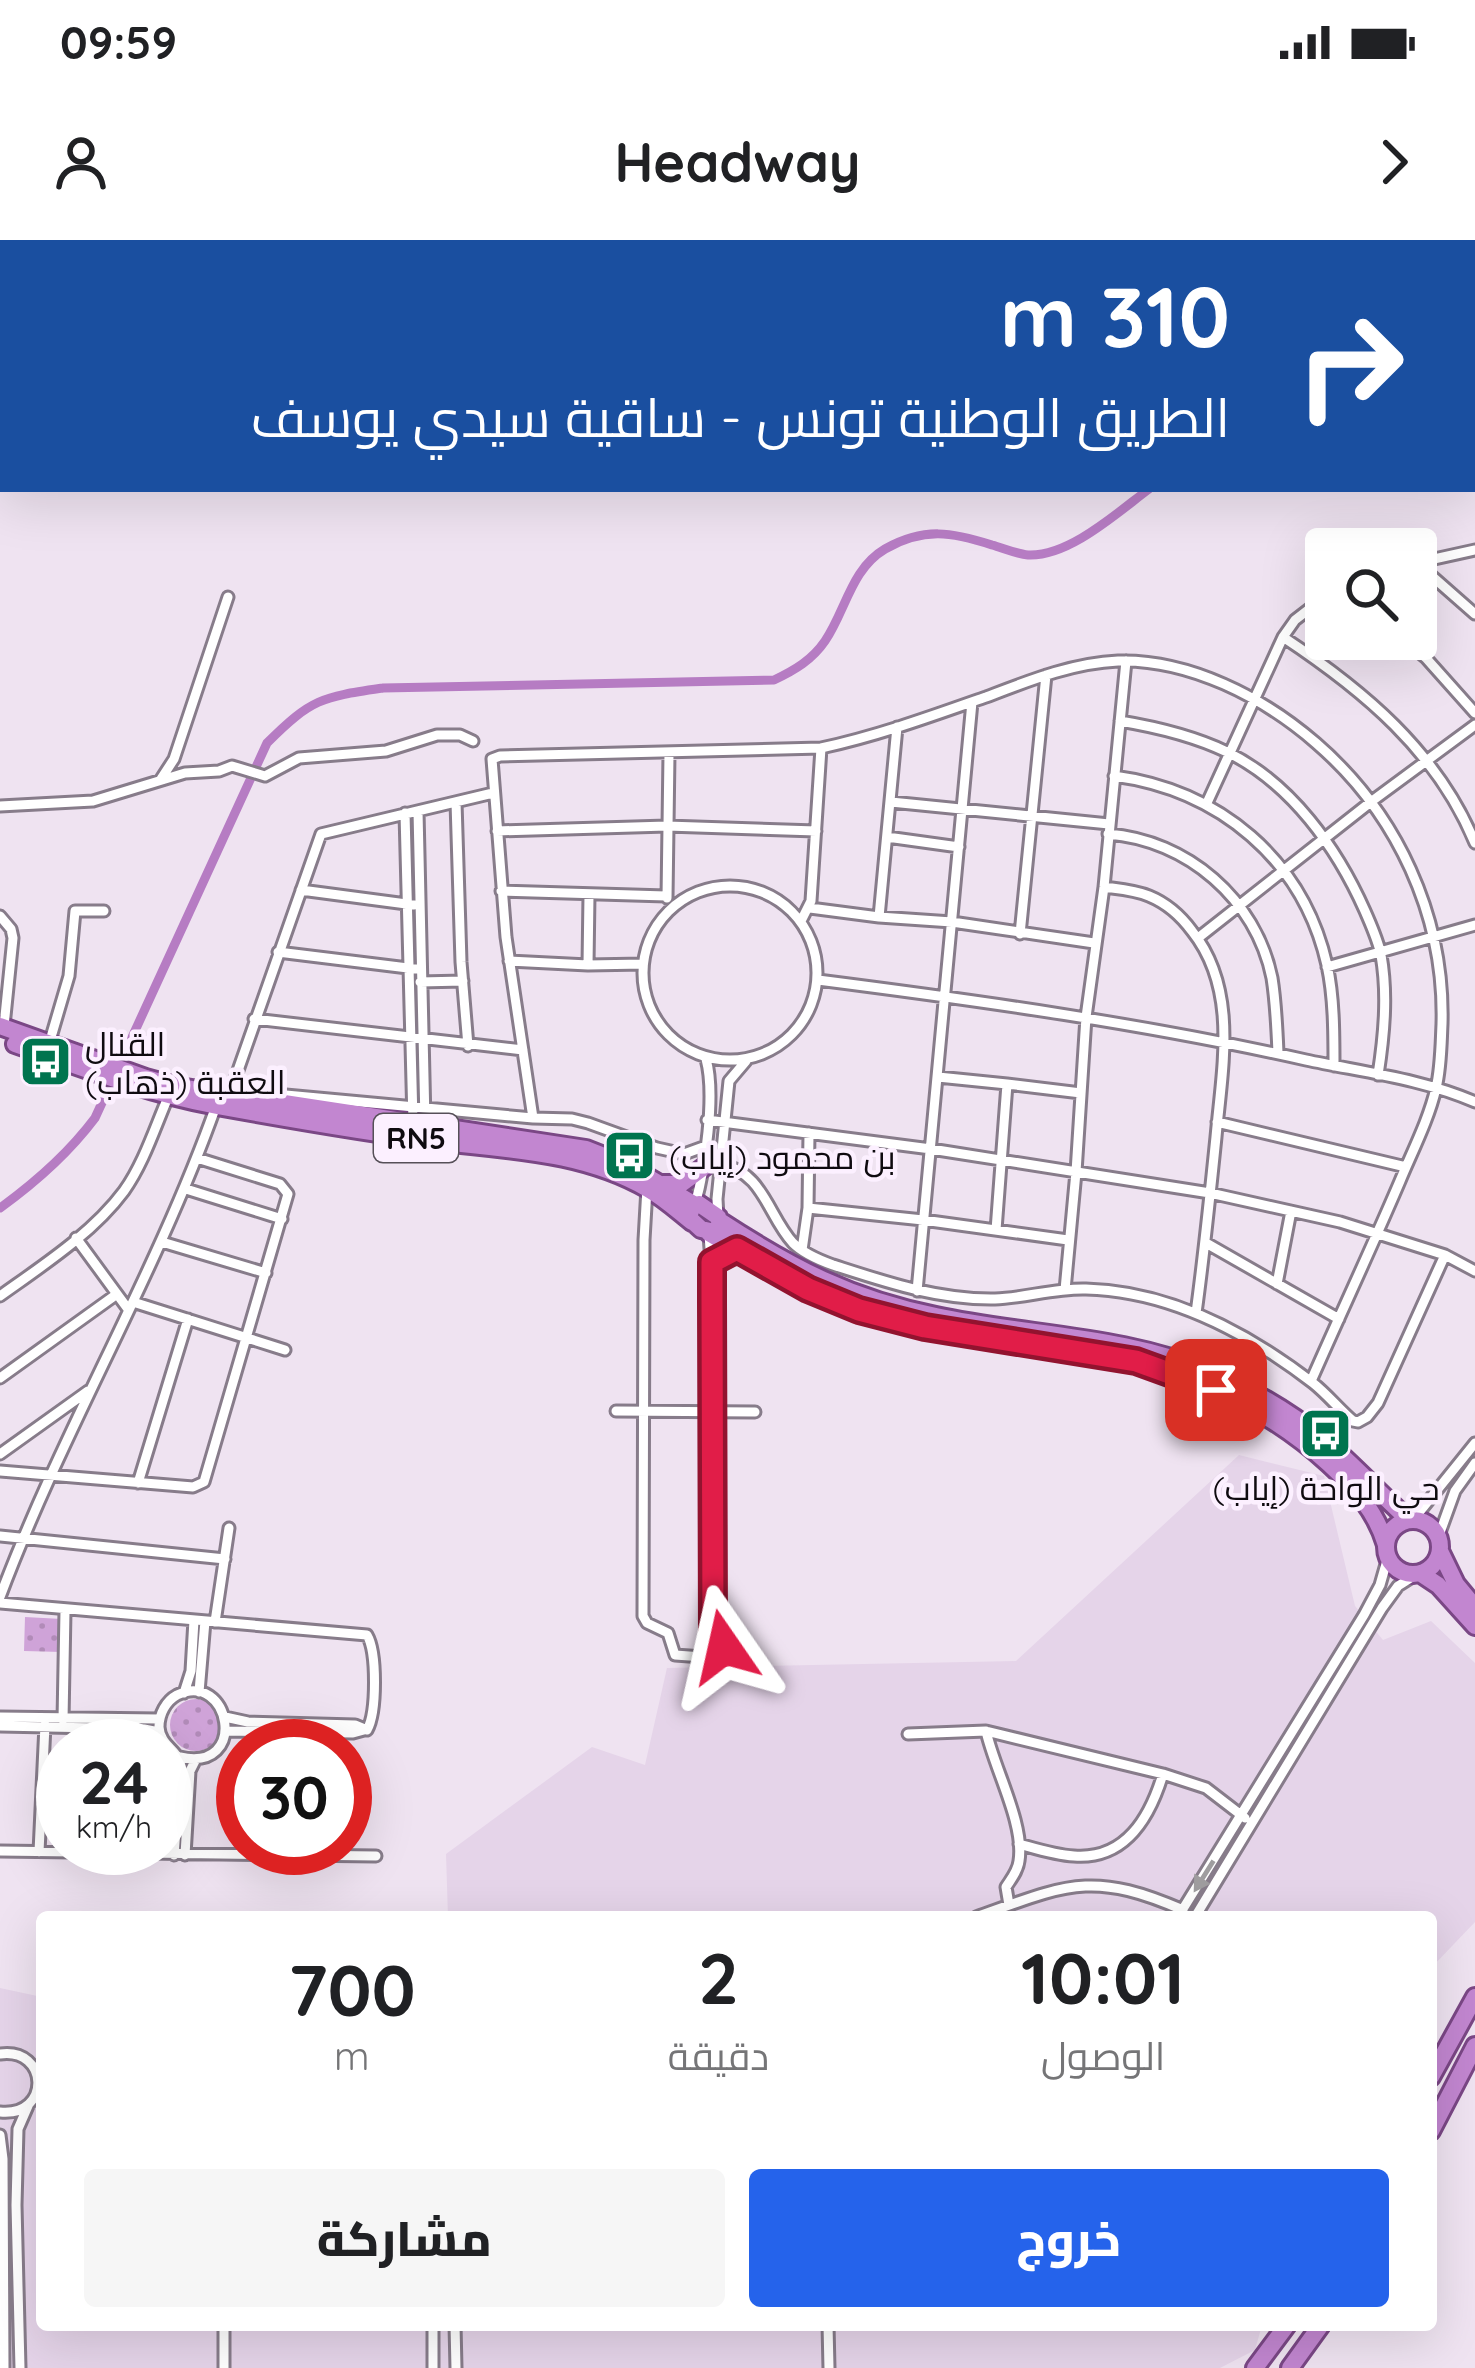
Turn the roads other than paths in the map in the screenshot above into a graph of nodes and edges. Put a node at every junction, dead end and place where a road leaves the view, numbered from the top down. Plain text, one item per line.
1 (1475, 550) edge
2 (1437, 558) edge
3 (1437, 581) edge
4 (228, 597) dead end
5 (1305, 612) edge
6 (1475, 614) edge
7 (1282, 637) junction
8 (1428, 660) edge
9 (1126, 661) junction
10 (1046, 675) junction
11 (1255, 698) junction
12 (972, 702) junction
13 (1475, 713) edge
14 (1120, 722) junction
15 (1475, 725) edge
16 (897, 728) junction
17 (473, 741) dead end
18 (821, 748) junction
19 (1230, 753) junction
20 (669, 754) junction
21 (1428, 761) junction
22 (1114, 776) junction
23 (158, 782) junction
24 (494, 793) junction
25 (1372, 801) junction
26 (456, 802) junction
27 (890, 802) junction
28 (1206, 805) junction
29 (0, 806) edge
30 (963, 809) junction
31 (411, 812) junction
32 (1034, 818) junction
33 (667, 826) junction
34 (1108, 829) junction
35 (497, 831) junction
36 (817, 831) junction
37 (887, 837) junction
38 (1325, 837) junction
39 (1475, 842) edge
40 (958, 847) junction
41 (1283, 869) junction
42 (1104, 887) junction
43 (301, 890) junction
44 (501, 891) junction
45 (589, 895) junction
46 (668, 902) junction
47 (1239, 904) junction
48 (414, 905) junction
49 (810, 908) junction
50 (104, 911) dead end
51 (0, 916) edge
52 (879, 917) junction
53 (801, 921) junction
54 (952, 922) junction
55 (1475, 925) edge
56 (1021, 934) junction
57 (1198, 938) junction
58 (1435, 938) junction
59 (1094, 943) junction
60 (278, 952) junction
61 (1381, 952) junction
62 (509, 961) junction
63 (643, 964) junction
64 (588, 965) junction
65 (1328, 967) junction
66 (417, 973) junction
67 (818, 980) junction
68 (463, 981) junction
69 (946, 997) junction
70 (1086, 1017) junction
71 (254, 1019) junction
72 (1, 1031) edge
73 (416, 1039) junction
74 (1225, 1042) junction
75 (49, 1044) junction
76 (468, 1046) junction
77 (523, 1051) junction
78 (1278, 1053) junction
79 (706, 1059) junction
80 (746, 1060) junction
81 (90, 1065) junction
82 (1334, 1066) junction
83 (1378, 1076) junction
84 (938, 1077) junction
85 (129, 1079) junction
86 (1007, 1084) junction
87 (1436, 1088) junction
88 (1081, 1093) junction
89 (169, 1095) junction
90 (226, 1097) junction
91 (1475, 1102) edge
92 (419, 1115) junction
93 (532, 1118) junction
94 (707, 1120) junction
95 (725, 1122) junction
96 (1217, 1122) junction
97 (809, 1133) junction
98 (706, 1146) junction
99 (931, 1149) junction
100 (197, 1158) junction
101 (1001, 1160) junction
102 (713, 1166) junction
103 (1406, 1167) junction
104 (1076, 1172) junction
105 (654, 1186) junction
106 (186, 1189) junction
107 (1210, 1192) junction
108 (808, 1208) junction
109 (1291, 1211) junction
110 (693, 1214) junction
111 (282, 1219) junction
112 (923, 1220) junction
113 (716, 1224) junction
114 (997, 1230) junction
115 (1378, 1233) junction
116 (76, 1238) junction
117 (1068, 1240) junction
118 (162, 1242) junction
119 (1206, 1243) junction
120 (737, 1249) junction
121 (802, 1250) junction
122 (1445, 1255) junction
123 (712, 1262) junction
124 (1475, 1271) edge
125 (266, 1273) junction
126 (1277, 1284) junction
127 (1065, 1289) junction
128 (916, 1291) junction
129 (117, 1294) junction
130 (0, 1296) edge
131 (131, 1306) junction
132 (1196, 1313) junction
133 (1339, 1318) junction
134 (188, 1319) junction
135 (245, 1336) junction
136 (285, 1350) dead end
137 (0, 1378) edge
138 (1311, 1382) junction
139 (92, 1388) junction
140 (616, 1411) dead end
141 (644, 1412) junction
142 (712, 1412) junction
143 (754, 1412) dead end
144 (1475, 1443) edge
145 (0, 1454) edge
146 (1475, 1463) edge
147 (0, 1471) edge
148 (49, 1477) junction
149 (137, 1483) junction
150 (1411, 1520) junction
151 (230, 1528) dead end
152 (0, 1536) edge
153 (22, 1538) junction
154 (1439, 1545) junction
155 (1387, 1551) junction
156 (225, 1558) junction
157 (1419, 1573) junction
158 (0, 1600) edge
159 (1475, 1607) edge
160 (65, 1611) junction
161 (205, 1621) junction
162 (1475, 1626) edge
163 (199, 1692) junction
164 (184, 1693) junction
165 (0, 1717) edge
166 (225, 1717) joint
167 (63, 1719) edge
168 (160, 1719) edge
169 (234, 1719) edge
170 (36, 1722) edge
171 (372, 1722) edge
172 (36, 1724) edge
173 (0, 1726) edge
174 (986, 1731) junction
175 (908, 1734) dead end
176 (216, 1750) edge
177 (192, 1758) edge
178 (196, 1759) junction
179 (192, 1768) edge
180 (1163, 1774) junction
181 (1242, 1815) junction
182 (1252, 1824) junction
183 (1018, 1844) junction
184 (0, 1851) edge
185 (36, 1852) edge
186 (372, 1856) edge
187 (376, 1856) dead end
188 (1009, 1906) junction
189 (994, 1911) edge
190 (1176, 1911) edge
191 (1181, 1911) edge
192 (1199, 1911) edge
193 (1475, 1997) edge
194 (1475, 2046) edge
195 (0, 2054) edge
196 (1437, 2066) edge
197 (36, 2070) edge
198 (35, 2099) edge
199 (0, 2112) edge
200 (1437, 2119) edge
201 (0, 2135) edge
202 (3, 2205) junction
203 (16, 2205) junction
204 (2, 2266) edge
205 (18, 2266) junction
206 (224, 2331) edge
207 (433, 2331) edge
208 (455, 2331) edge
209 (828, 2331) edge
210 (1283, 2331) edge
211 (1317, 2331) edge
212 (4, 2368) edge
213 (20, 2368) edge
214 (224, 2368) edge
215 (433, 2368) edge
216 (455, 2368) edge
217 (829, 2368) edge
218 (1255, 2368) edge
219 (1290, 2368) edge

1 - 2 street
3 - 6 street
4 - 23 street
5 - 7 street
7 - 11 street
7 - 21 street
8 - 13 street
9 - 10 street
9 - 11 street
9 - 14 street
10 - 12 street
10 - 32 street
11 - 19 street
11 - 25 street
12 - 16 street
12 - 30 street
14 - 19 street
14 - 22 street
15 - 21 street
16 - 18 street
16 - 27 street
17 - 23 street
18 - 20 street
18 - 36 street
19 - 28 street
19 - 38 street
20 - 24 street
20 - 33 street
21 - 25 street
21 - 39 street
22 - 28 street
22 - 34 street
23 - 29 street
24 - 26 street
24 - 35 street
25 - 38 street
25 - 58 street
26 - 31 street
26 - 68 street
27 - 30 street
27 - 37 street
28 - 41 street
30 - 32 street
30 - 40 street
31 - 43 street
31 - 48 street
32 - 34 street
32 - 56 street
33 - 35 street
33 - 36 street
33 - 46 street
34 - 42 street
34 - 47 street
35 - 44 street
36 - 49 street
37 - 40 street
37 - 52 street
38 - 41 street
38 - 61 street
40 - 54 street
41 - 47 street
41 - 65 street
42 - 57 street
42 - 59 street
43 - 48 street
43 - 60 street
44 - 45 street
44 - 62 street
45 - 46 street
45 - 64 street
46 - 53 street
46 - 63 street
47 - 57 street
47 - 78 street
48 - 66 street
49 - 52 street
49 - 53 street
50 - 75 street
51 - 72 street
52 - 54 street
53 - 67 street
54 - 56 street
54 - 69 street
55 - 58 street
56 - 59 street
57 - 74 street
58 - 61 street
58 - 87 street
59 - 70 street
60 - 66 street
60 - 71 street
61 - 65 street
61 - 83 street
62 - 64 street
62 - 77 street
63 - 64 street
63 - 79 street
65 - 82 street
66 - 68 street
66 - 73 street
67 - 69 street
67 - 80 street
68 - 76 street
69 - 70 street
69 - 84 street
70 - 74 street
70 - 88 street
71 - 73 street
71 - 90 street
72 - 75 highway, RN5
72 - 81 highway, RN5
73 - 76 street
73 - 92 street
74 - 78 street
74 - 96 street
75 - 81 highway, RN5
76 - 77 street
77 - 93 street
78 - 82 street
79 - 80 street
79 - 94 street
80 - 95 street
81 - 85 highway, RN5
82 - 83 street
83 - 87 street
84 - 86 street
84 - 99 street
85 - 89 highway, RN5
85 - 90 highway, RN5
86 - 88 street
86 - 101 street
87 - 91 street
87 - 103 street
88 - 104 street
89 - 90 highway, RN5
89 - 116 street
90 - 92 highway, RN5
90 - 100 street
90 - 105 highway, RN5
92 - 93 street
92 - 105 highway, RN5
93 - 98 street
94 - 95 street
94 - 98 street
95 - 97 street
95 - 102 street
96 - 103 street
96 - 107 street
97 - 99 street
97 - 108 street
98 - 102 street
99 - 101 street
99 - 112 street
100 - 106 street
100 - 111 street
101 - 104 street
101 - 114 street
102 - 105 highway
102 - 110 street
102 - 113 street
102 - 121 street
103 - 115 street
104 - 107 street
104 - 117 street
105 - 110 highway, RN5
105 - 141 street
106 - 111 street
106 - 118 street
107 - 109 street
107 - 119 street
108 - 112 street
108 - 121 street
109 - 115 street
109 - 126 street
110 - 113 highway, RN5
111 - 125 street
112 - 114 street
112 - 128 street
113 - 120 highway, RN5
113 - 123 street
113 - 150 highway, RN5
114 - 117 street
115 - 122 street
115 - 133 street
116 - 129 street
116 - 130 street
117 - 127 street
118 - 125 street
118 - 131 street
119 - 126 street
119 - 132 street
120 - 123 highway
120 - 155 highway, RN5
121 - 128 street
122 - 124 street
122 - 138 street
123 - 142 street
125 - 135 street
126 - 133 street
127 - 128 street
127 - 132 street
129 - 131 street
129 - 137 street
131 - 134 street
131 - 139 street
132 - 138 street
133 - 138 street
134 - 135 street
134 - 149 street
135 - 136 street
135 - 149 street
139 - 145 street
139 - 148 street
140 - 141 street
141 - 142 street
141 - 142 street
142 - 143 street
144 - 150 street
146 - 154 street
147 - 148 street
148 - 149 street
148 - 153 street
150 - 154 highway, RN5
150 - 155 highway
151 - 156 street
152 - 153 street
153 - 156 street
153 - 158 street
154 - 157 highway
154 - 159 highway, RN5
155 - 157 highway
155 - 181 street
156 - 161 street
157 - 162 highway
157 - 182 street
158 - 160 street
160 - 161 street
160 - 167 street
161 - 163 street
161 - 164 street
161 - 171 street
163 - 164 street
163 - 166 street
164 - 168 street
165 - 170 street
166 - 169 street
172 - 173 street
174 - 175 street
174 - 180 street
174 - 183 street
176 - 178 street
177 - 178 street
178 - 179 street
180 - 181 street
180 - 183 street
181 - 182 street
181 -> 191 street
182 - 192 street
183 - 188 street
184 - 185 street
186 - 187 street
188 - 189 street
188 - 190 street
193 - 196 highway
194 - 200 highway
195 - 197 street
198 - 199 street
198 - 203 street
201 - 202 street
202 - 203 street
202 - 204 street
203 - 205 street
204 - 205 street
204 - 212 street
205 - 213 street
206 - 214 street
207 - 215 street
208 - 216 street
209 - 217 street
210 - 218 highway
211 - 219 highway

